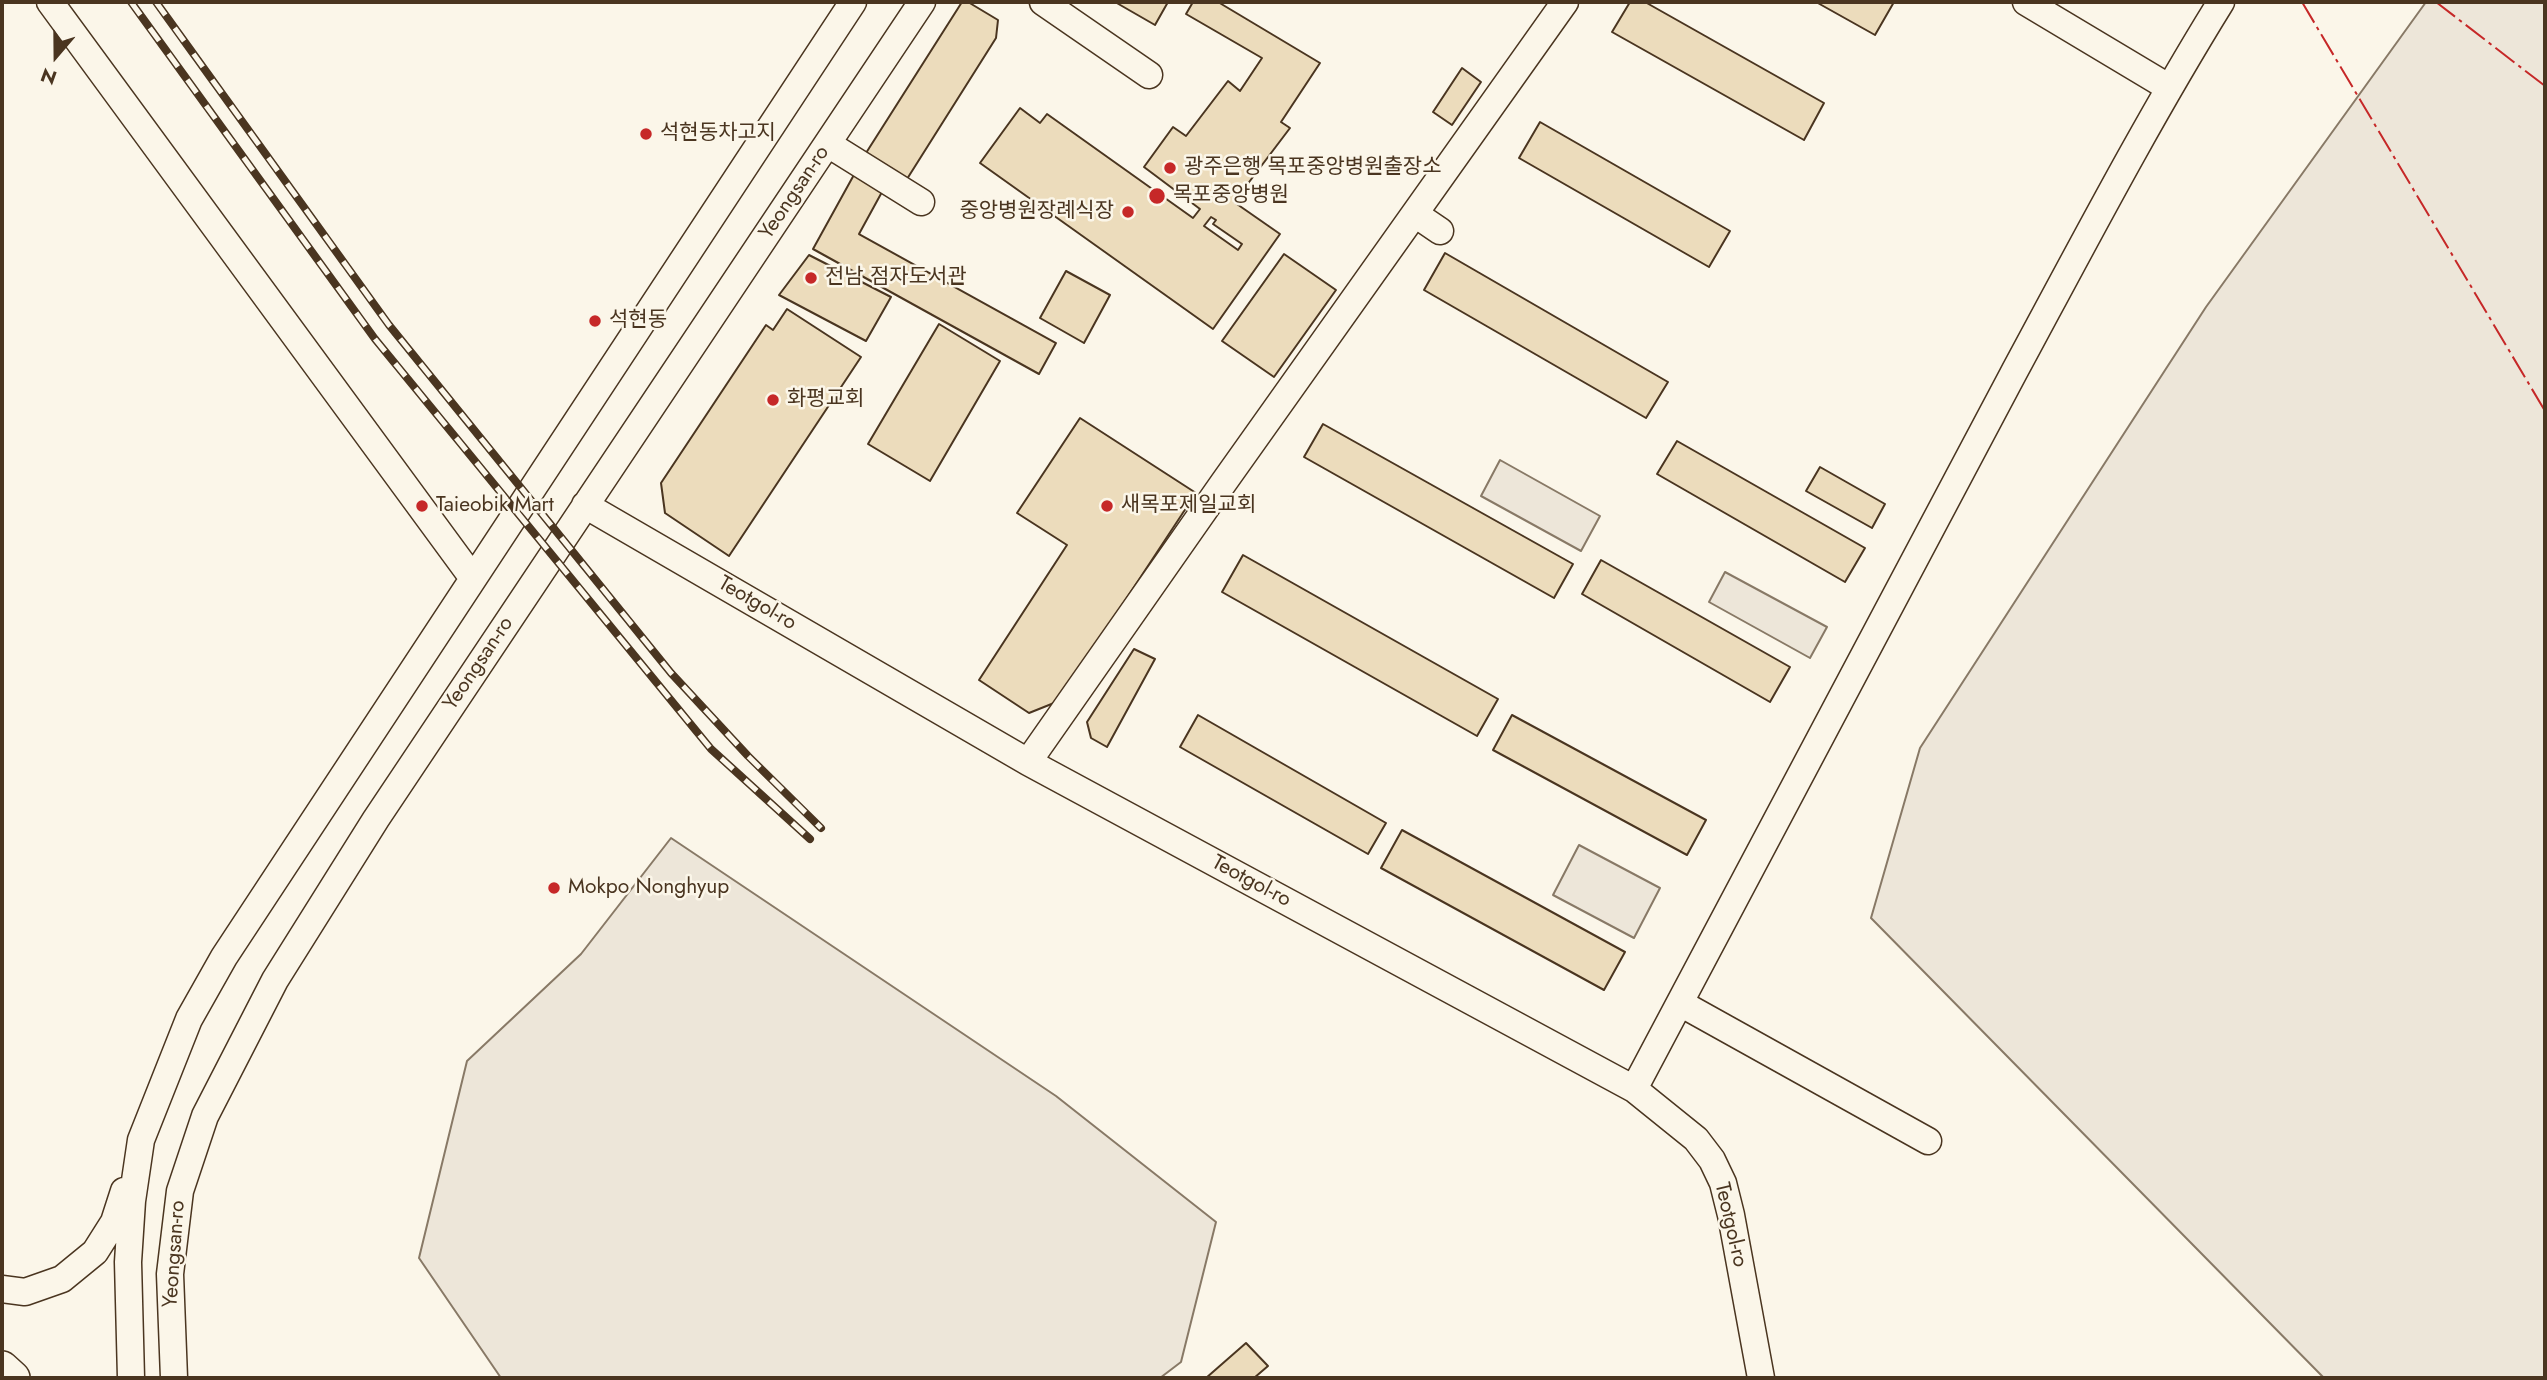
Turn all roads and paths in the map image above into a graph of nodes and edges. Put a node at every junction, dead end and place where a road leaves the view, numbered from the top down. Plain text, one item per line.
1 (50, 2) edge
2 (853, 2) edge
3 (922, 2) edge
4 (1043, 2) edge
5 (1565, 2) edge
6 (2026, 2) edge
7 (2221, 2) edge
8 (1149, 75) dead end
9 (2168, 87) junction
10 (828, 144) junction
11 (921, 202) dead end
12 (1415, 214) junction
13 (1440, 231) dead end
14 (585, 505) junction
15 (472, 577) junction
16 (1028, 762) junction
17 (1679, 1003) junction
18 (1634, 1088) junction
19 (141, 1140) junction
20 (1928, 1141) dead end
21 (2, 1289) edge
22 (2, 1368) edge
23 (13, 1378) edge
24 (131, 1378) edge
25 (174, 1378) edge
26 (1760, 1378) edge

1 - 15 street
2 - 15 street, Yeongsan-ro
3 - 10 street, Yeongsan-ro
4 - 8 street
5 - 12 street
6 - 9 street
7 - 9 street
9 - 17 street
10 - 11 street
10 - 14 street, Yeongsan-ro
12 - 13 street
12 - 16 street
14 - 16 street, Teotgol-ro
14 - 25 street, Yeongsan-ro
15 - 19 street, Yeongsan-ro
16 - 18 street, Teotgol-ro
17 - 18 street
17 - 20 street
18 - 26 street, Teotgol-ro
19 - 21 street
19 - 24 street, Yeongsan-ro
22 - 23 main road

